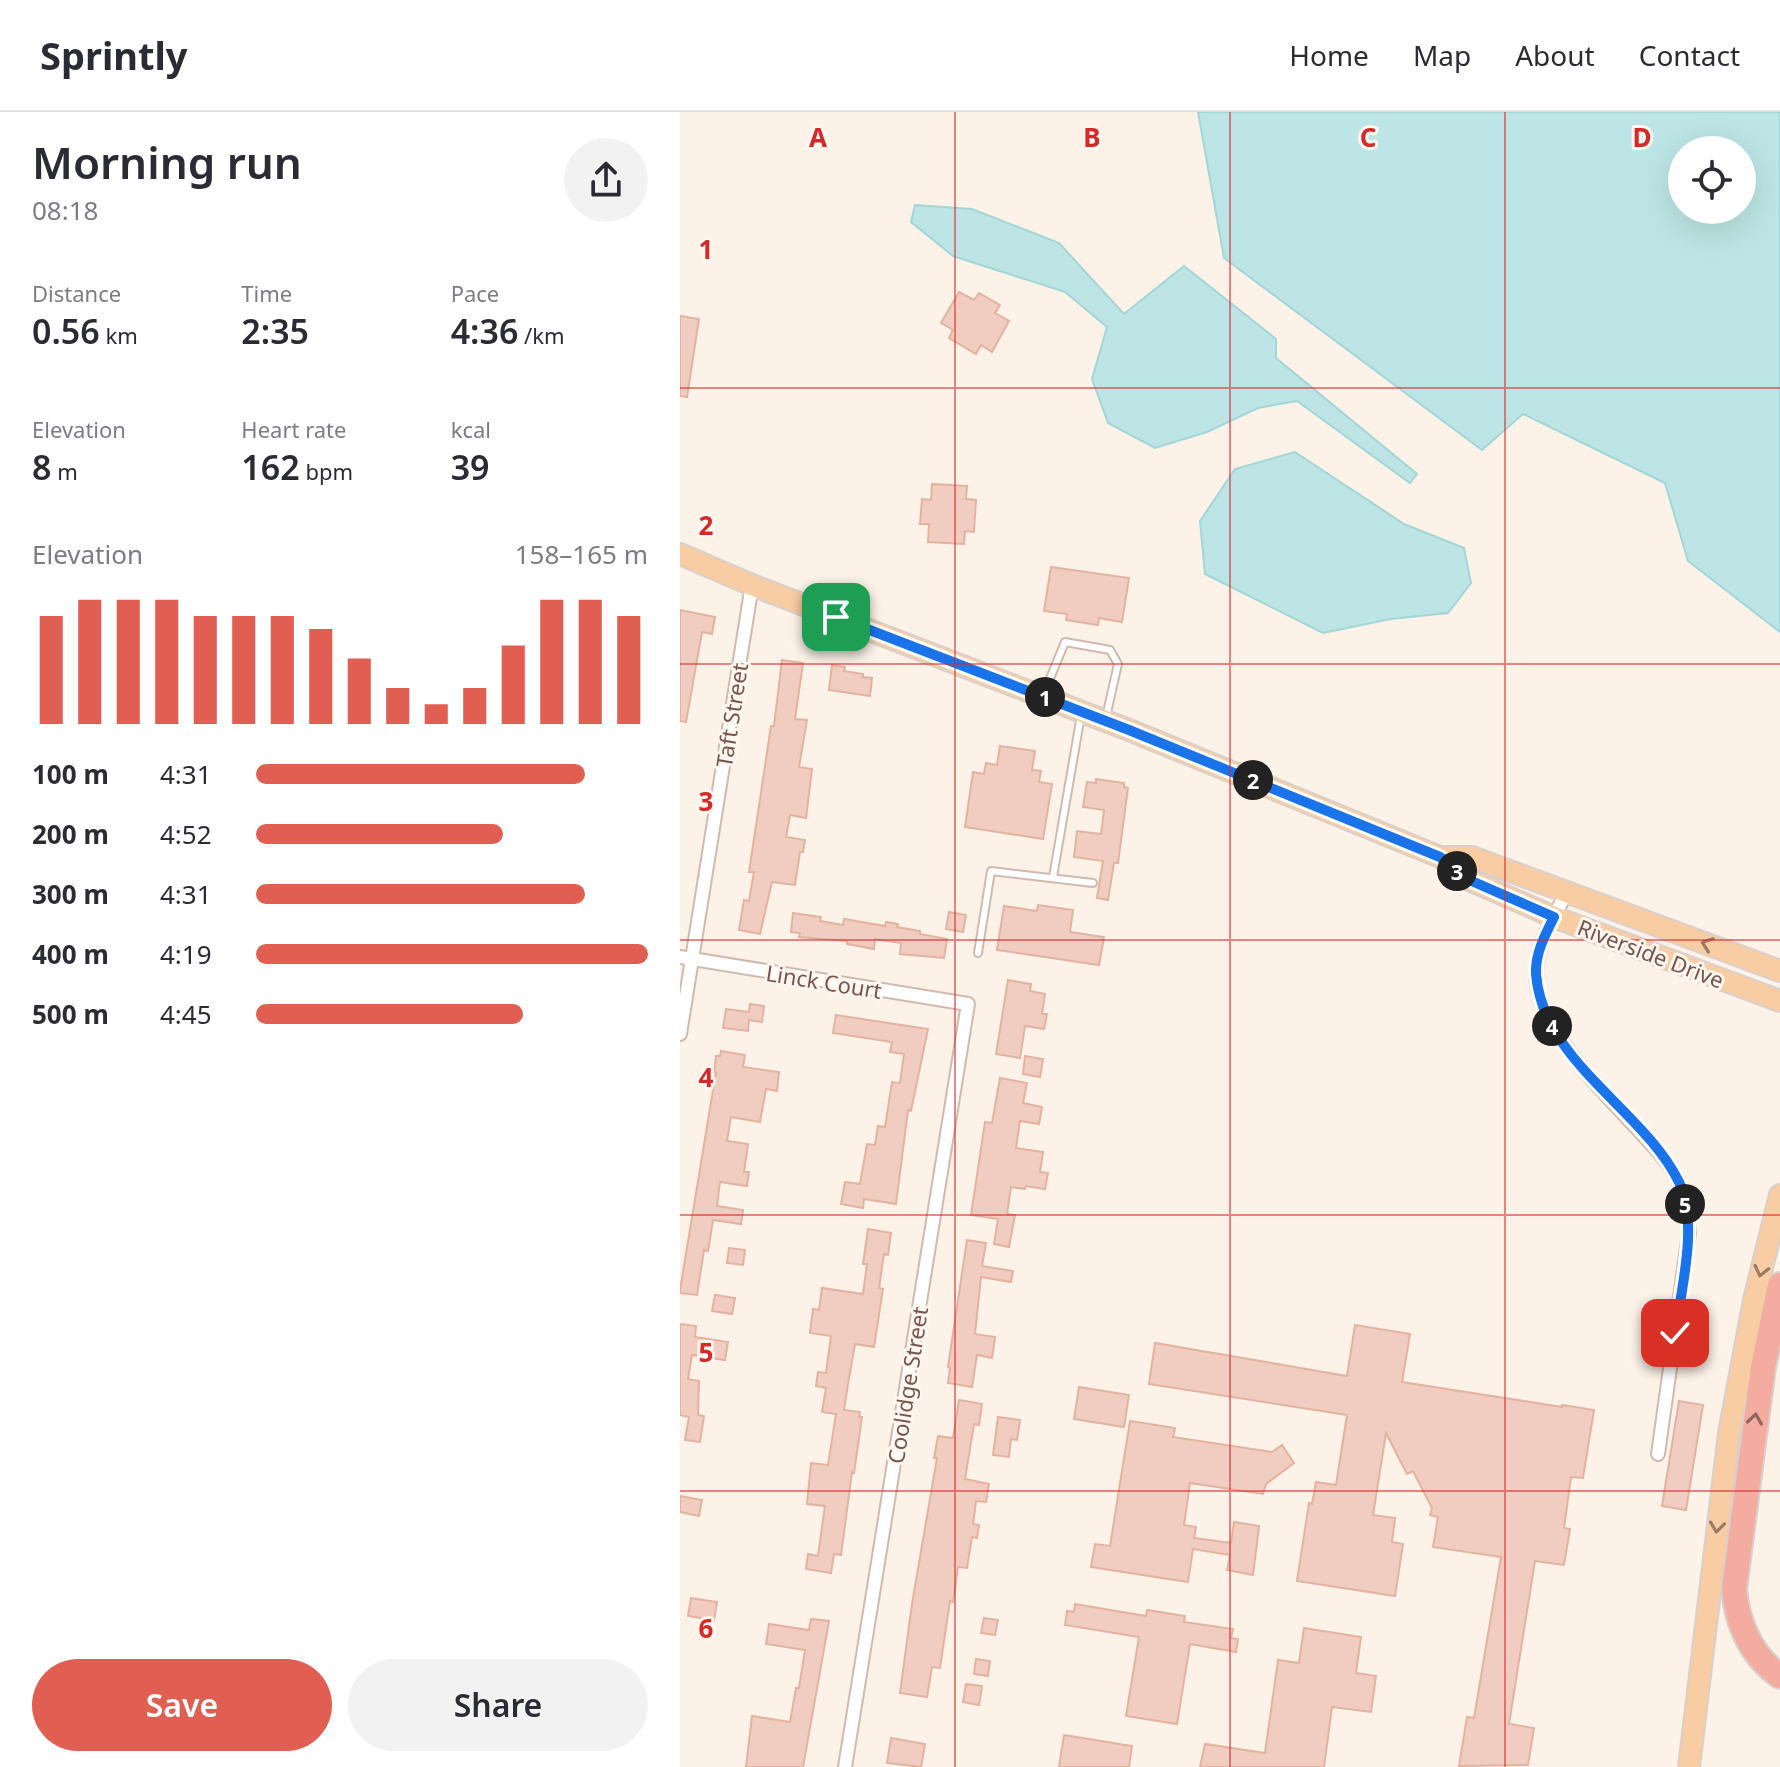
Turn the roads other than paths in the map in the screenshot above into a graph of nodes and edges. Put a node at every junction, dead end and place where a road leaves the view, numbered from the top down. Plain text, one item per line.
1 (680, 554) edge
2 (752, 585) junction
3 (1042, 696) junction
4 (1082, 712) junction
5 (1105, 720) junction
6 (1440, 857) junction
7 (1053, 877) junction
8 (1093, 883) dead end
9 (1567, 892) junction
10 (1554, 917) junction
11 (978, 953) dead end
12 (686, 958) edge
13 (1780, 971) edge
14 (1780, 1001) edge
15 (968, 1004) joint
16 (680, 1034) edge
17 (1780, 1195) edge
18 (1780, 1285) edge
19 (1658, 1454) dead end
20 (1780, 1676) edge
21 (845, 1767) edge
22 (1689, 1767) edge

1 - 2 main road, Riverside Drive
2 - 3 main road, Riverside Drive
2 - 12 street, Taft Street
3 - 4 main road, Riverside Drive
3 - 5 lane
4 - 5 main road, Riverside Drive
4 - 7 lane
5 - 6 main road, Riverside Drive
6 - 9 main road, Riverside Drive
6 - 10 main road, Riverside Drive
7 - 8 lane
7 - 11 lane
9 - 10 street
13 -> 9 main road, Riverside Drive
10 - 14 main road, Riverside Drive
10 - 19 street
12 - 15 street, Linck Court
12 - 16 street, Taft Street
15 - 21 street, Coolidge Street
17 -> 22 main road
20 -> 18 highway

